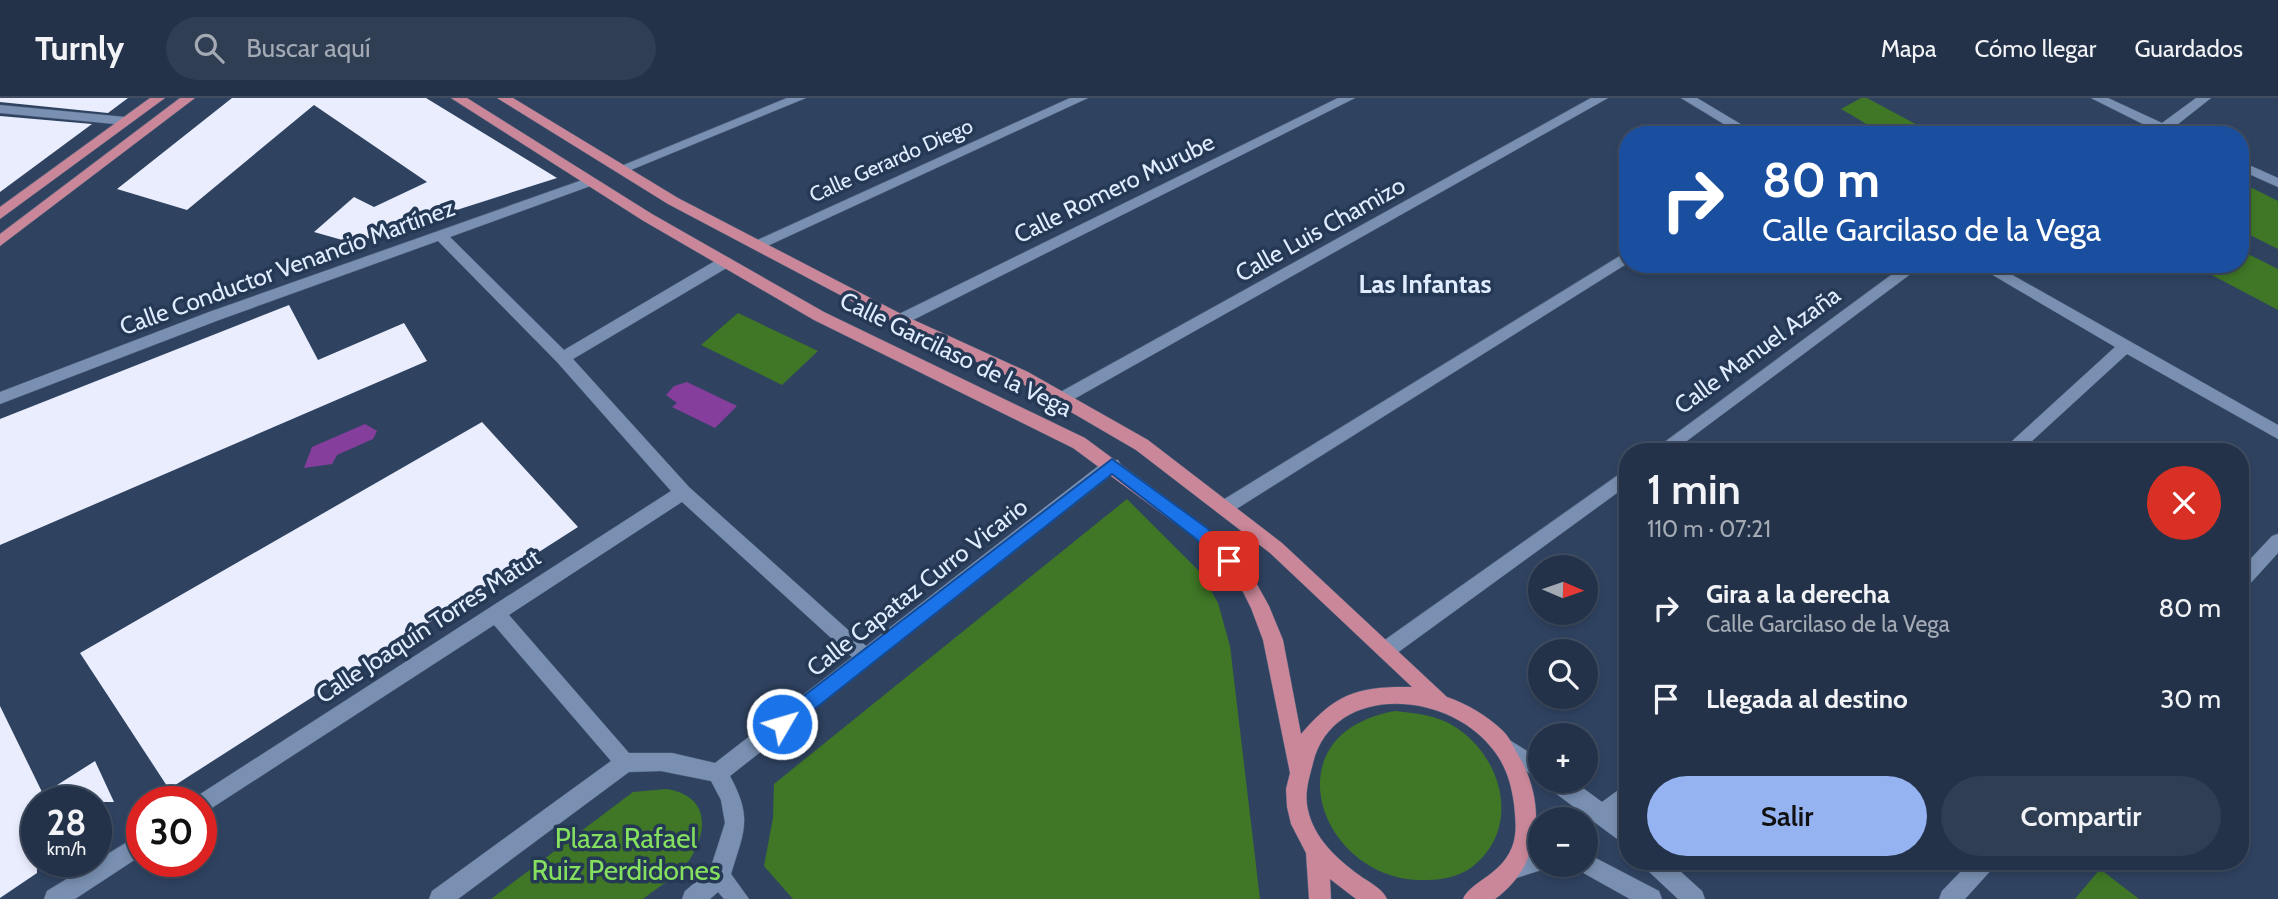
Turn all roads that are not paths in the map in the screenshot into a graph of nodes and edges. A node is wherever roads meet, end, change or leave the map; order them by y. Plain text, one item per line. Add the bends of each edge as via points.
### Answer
1 (158, 98) edge
2 (188, 98) edge
3 (458, 98) edge
4 (503, 98) edge
5 (799, 98) edge
6 (1081, 98) edge
7 (1348, 98) edge
8 (1601, 98) edge
9 (1688, 98) edge
10 (1716, 98) edge
11 (2098, 98) edge
12 (2204, 98) edge
13 (1702, 106) junction
14 (0, 109) edge
15 (125, 121) junction
16 (1736, 126) edge
17 (2156, 126) edge
18 (2175, 126) edge
19 (621, 169) junction
20 (2249, 169) edge
21 (591, 181) junction
22 (2278, 183) edge
23 (0, 214) edge
24 (440, 235) junction
25 (0, 241) edge
26 (758, 245) junction
27 (725, 262) junction
28 (1619, 262) edge
29 (1905, 273) edge
30 (1997, 273) edge
31 (900, 320) junction
32 (2125, 346) junction
33 (563, 358) junction
34 (0, 398) edge
35 (1061, 399) junction
36 (2278, 433) edge
37 (1672, 443) edge
38 (2018, 443) edge
39 (1112, 465) junction
40 (1619, 482) edge
41 (683, 492) junction
42 (1224, 508) junction
43 (2278, 541) edge
44 (2249, 572) edge
45 (496, 613) junction
46 (1386, 650) junction
47 (866, 658) junction
48 (1438, 699) junction
49 (1503, 745) junction
50 (625, 763) junction
51 (1528, 763) edge
52 (1297, 766) junction
53 (718, 773) junction
54 (1572, 793) edge
55 (217, 794) edge
56 (1619, 801) edge
57 (1603, 815) junction
58 (1619, 829) edge
59 (1317, 852) junction
60 (126, 853) edge
61 (1528, 864) edge
62 (1513, 868) junction
63 (1598, 870) edge
64 (1662, 870) edge
65 (1977, 870) edge
66 (719, 877) junction
67 (1483, 897) edge
68 (55, 899) edge
69 (440, 899) edge
70 (693, 899) edge
71 (738, 899) edge
72 (1320, 899) edge
73 (1376, 899) edge
74 (1651, 899) edge
75 (1693, 899) edge
76 (1950, 899) edge

1 - 15 main road
2 - 25 main road
3 - 21 main road, Calle Garcilaso de la Vega
4 - 19 main road, Calle Garcilaso de la Vega
5 - 19 street
6 - 26 street, Calle Gerardo Diego
7 - 31 street, Calle Romero Murube
8 - 35 street, Calle Luis Chamizo
9 - 13 street
10 - 13 street
11 - 17 street
12 - 18 street
13 - 16 street
14 - 15 street
15 - 23 main road
19 - 26 main road, Calle Garcilaso de la Vega
20 - 22 street
21 - 24 street, Calle Conductor Venancio Martínez
21 - 27 main road, Calle Garcilaso de la Vega
24 - 33 street
24 - 34 street, Calle Conductor Venancio Martínez
26 - 31 main road, Calle Garcilaso de la Vega
27 - 33 street
27 - 39 main road, Calle Garcilaso de la Vega via 819,316 1079,443
28 - 42 street
29 - 37 street, Calle Manuel Azaña
30 - 32 street
31 - 35 main road, Calle Garcilaso de la Vega
32 - 36 street
32 - 38 street
33 - 41 street
35 - 42 main road, Calle Garcilaso de la Vega via 1142,445
39 - 47 street, Calle Capataz Curro Vicario
39 - 52 main road, Calle Garcilaso de la Vega via 1201,533 1243,575 1273,640
40 - 46 street
41 - 45 street, Calle Joaquín Torres Matut
41 - 47 street
42 - 46 main road, Calle Garcilaso de la Vega via 1276,548
43 - 44 street
45 - 50 street
45 - 55 street, Calle Joaquín Torres Matut
46 - 48 main road, Calle Garcilaso de la Vega
47 - 53 street, Calle Capataz Curro Vicario
48 - 49 main road via 1485,726
48 - 52 main road via 1401,692 1365,696 1334,710 1310,735
49 - 51 street
49 - 62 main road via 1521,775 1529,806 1526,839
50 - 53 street via 671,760
50 - 69 street
52 - 59 main road via 1302,824
53 - 66 street via 731,798 736,823
54 - 57 street
56 - 57 street
57 - 58 street
59 - 72 main road
59 - 73 main road via 1344,880
60 - 68 street
61 - 62 street
62 - 67 main road
63 - 74 street
64 - 75 street
65 - 76 street
66 - 70 street
66 - 71 street

